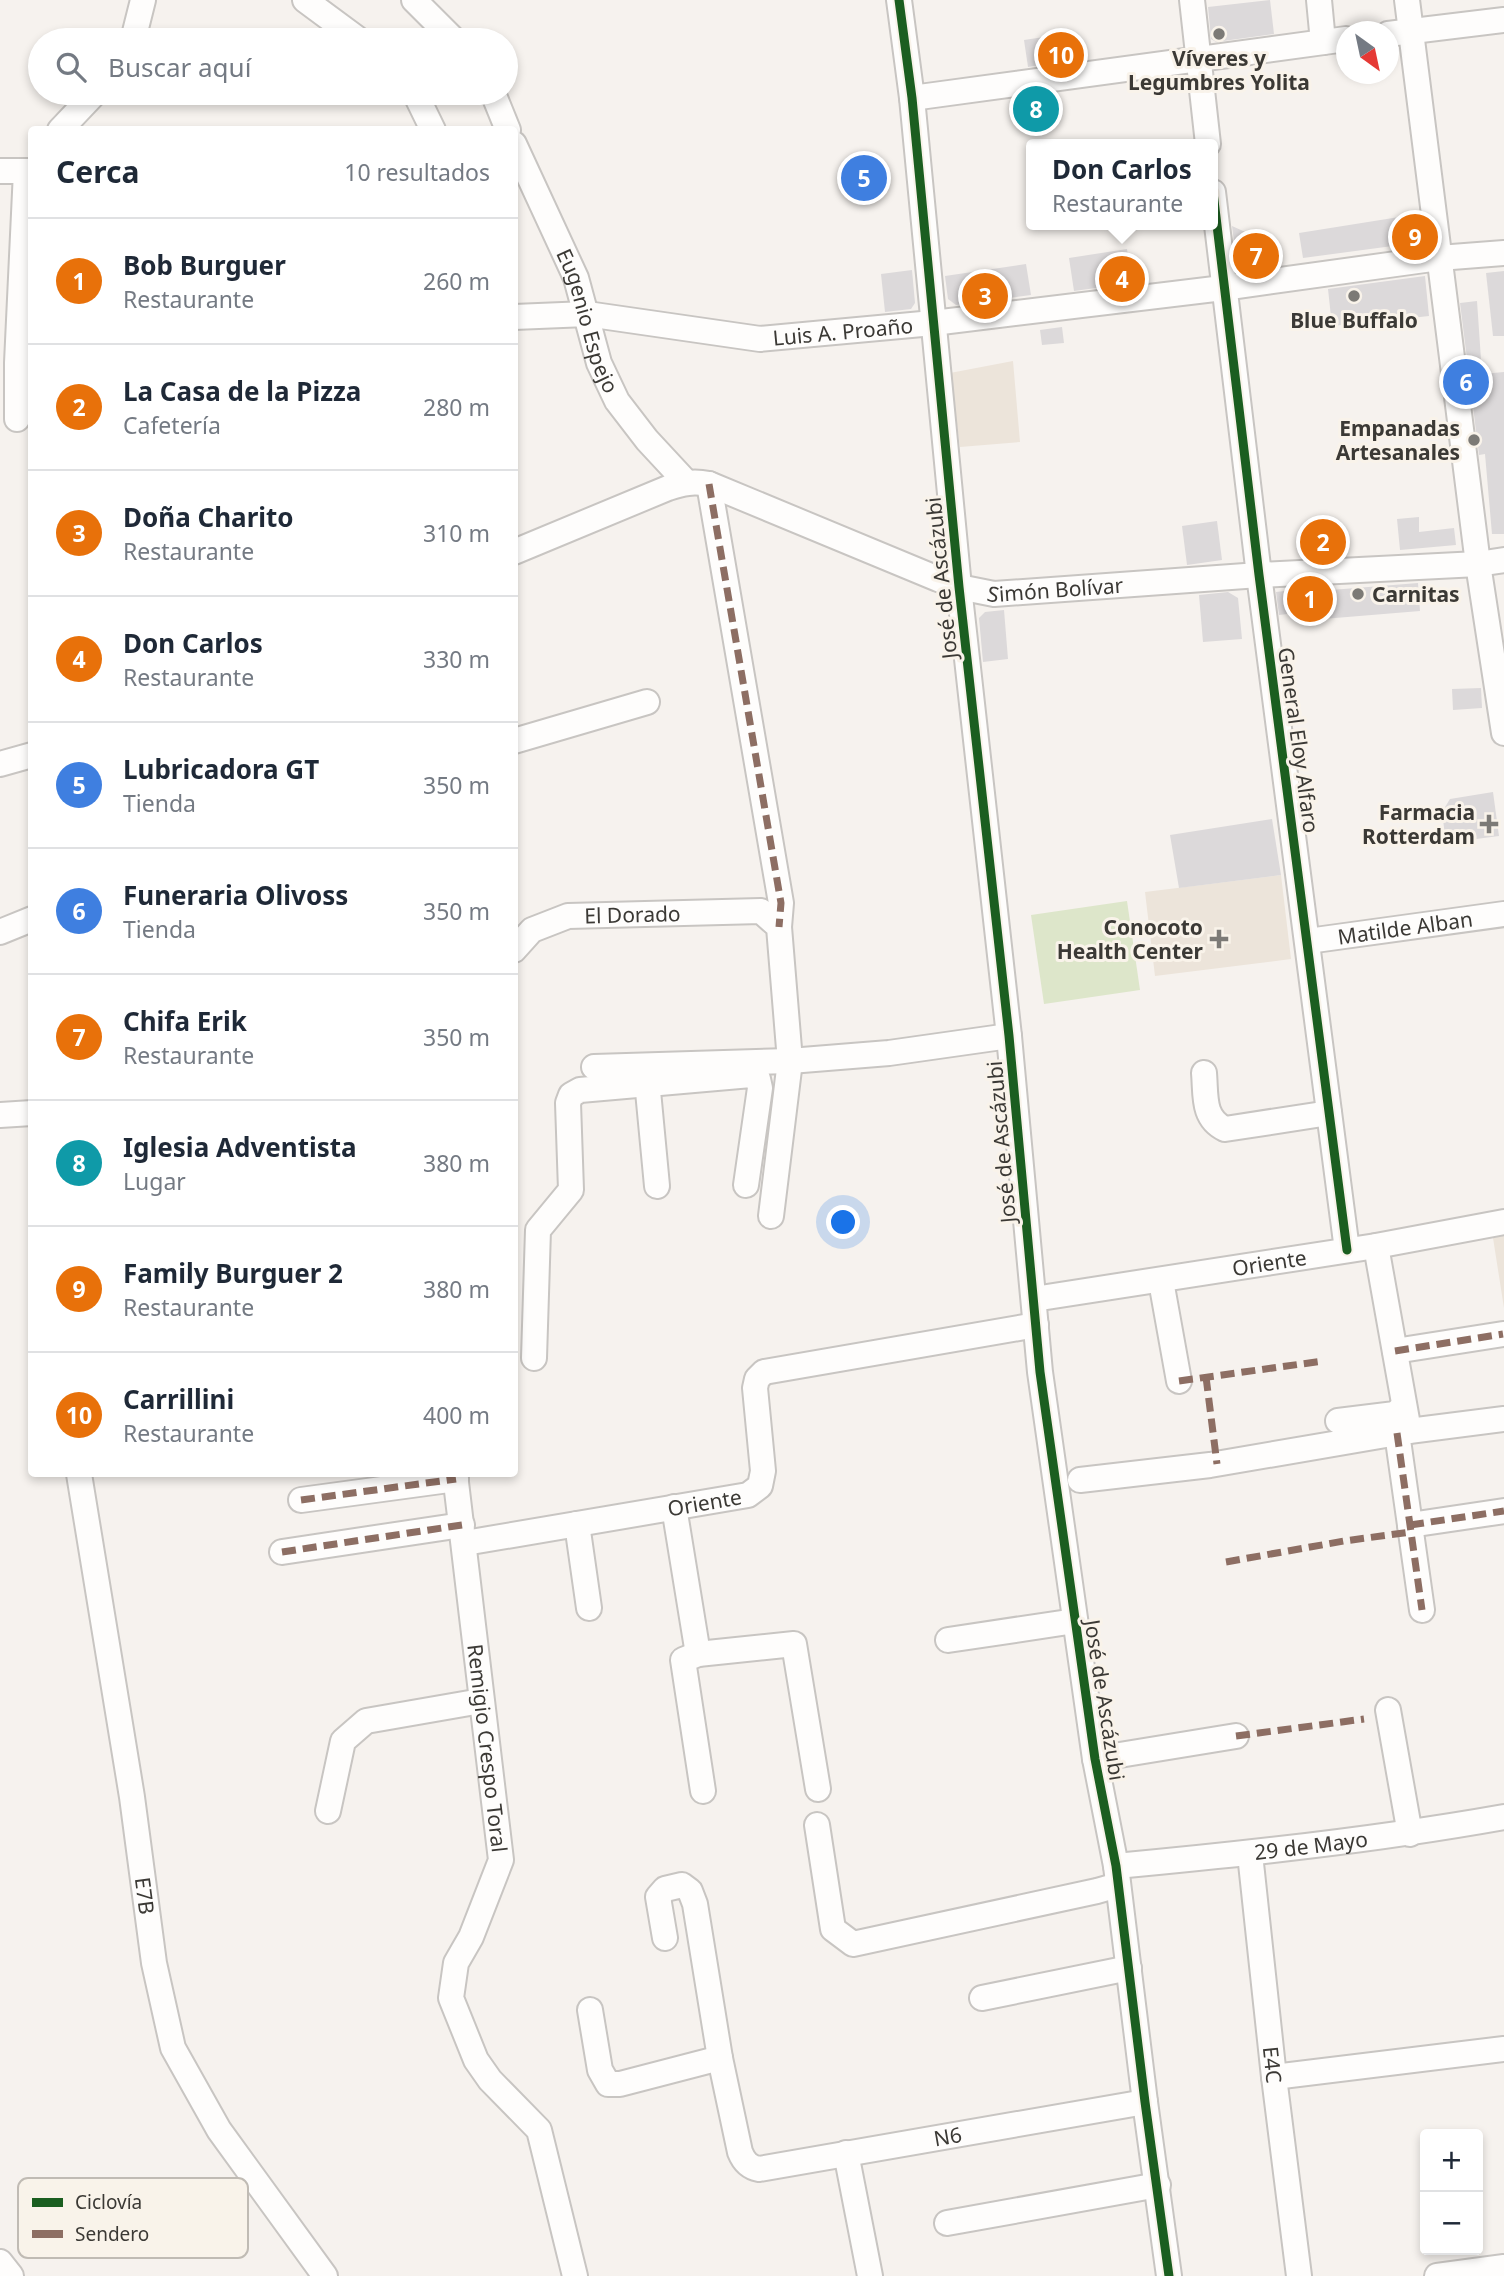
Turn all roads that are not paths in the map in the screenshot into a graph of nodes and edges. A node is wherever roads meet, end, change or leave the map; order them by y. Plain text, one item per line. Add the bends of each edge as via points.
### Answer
1 (143, 0) edge
2 (305, 0) edge
3 (414, 0) edge
4 (899, 0) edge
5 (1192, 0) edge
6 (1319, 0) edge
7 (1407, 0) edge
8 (1504, 20) edge
9 (136, 28) edge
10 (343, 28) edge
11 (442, 28) edge
12 (1400, 32) edge
13 (1335, 41) edge
14 (1199, 58) junction
15 (912, 98) junction
16 (84, 105) edge
17 (421, 105) edge
18 (498, 105) edge
19 (64, 126) edge
20 (431, 126) edge
21 (506, 126) edge
22 (1207, 139) edge
23 (518, 153) edge
24 (28, 169) edge
25 (0, 171) edge
26 (28, 197) edge
27 (1217, 230) edge
28 (1504, 253) edge
29 (1439, 258) junction
30 (1223, 288) junction
31 (587, 314) junction
32 (518, 317) edge
33 (933, 323) junction
34 (17, 419) dead end
35 (698, 483) junction
36 (518, 550) edge
37 (1504, 560) edge
38 (1478, 564) junction
39 (1259, 575) junction
40 (959, 587) junction
41 (647, 702) dead end
42 (1504, 733) edge
43 (518, 740) edge
44 (28, 756) edge
45 (0, 764) edge
46 (1504, 914) edge
47 (770, 919) junction
48 (28, 921) edge
49 (0, 932) edge
50 (1308, 941) junction
51 (518, 946) edge
52 (1009, 1036) junction
53 (790, 1061) junction
54 (594, 1067) dead end
55 (1204, 1073) dead end
56 (647, 1074) junction
57 (28, 1113) edge
58 (1329, 1113) junction
59 (0, 1115) edge
60 (746, 1185) dead end
61 (657, 1186) dead end
62 (771, 1216) dead end
63 (1504, 1222) edge
64 (1376, 1246) junction
65 (1347, 1250) junction
66 (1161, 1280) junction
67 (1034, 1299) junction
68 (1036, 1325) junction
69 (1503, 1334) edge
70 (1395, 1351) junction
71 (534, 1358) dead end
72 (1179, 1381) dead end
73 (1405, 1406) junction
74 (1504, 1419) edge
75 (1338, 1422) dead end
76 (1403, 1432) junction
77 (79, 1477) edge
78 (450, 1477) edge
79 (456, 1477) edge
80 (1080, 1480) dead end
81 (300, 1500) dead end
82 (674, 1507) junction
83 (1504, 1511) edge
84 (577, 1524) junction
85 (1410, 1525) junction
86 (463, 1534) junction
87 (282, 1552) dead end
88 (589, 1608) dead end
89 (1422, 1610) dead end
90 (1075, 1621) junction
91 (948, 1640) dead end
92 (698, 1654) junction
93 (481, 1701) junction
94 (1388, 1710) dead end
95 (1236, 1736) dead end
96 (1095, 1759) junction
97 (818, 1789) dead end
98 (703, 1791) dead end
99 (328, 1811) dead end
100 (1504, 1817) edge
101 (817, 1825) dead end
102 (1410, 1834) junction
103 (1250, 1854) junction
104 (1117, 1875) junction
105 (665, 1938) dead end
106 (1129, 1968) junction
107 (982, 1997) dead end
108 (590, 2010) dead end
109 (1504, 2049) edge
110 (720, 2058) junction
111 (1274, 2077) junction
112 (1145, 2102) junction
113 (846, 2153) junction
114 (1158, 2185) junction
115 (947, 2223) dead end
116 (0, 2262) edge
117 (1504, 2267) edge
118 (11, 2276) edge
119 (325, 2276) edge
120 (575, 2276) edge
121 (870, 2276) edge
122 (1170, 2276) edge
123 (1299, 2276) edge
124 (1437, 2276) edge

1 - 9 street
2 - 10 street
3 - 11 street
4 - 15 street, José de Ascázubi
5 - 14 street
6 - 13 street
7 - 12 street
8 - 12 street
12 - 29 street
13 - 14 street
14 - 15 street
14 - 22 street
15 - 33 street, José de Ascázubi
16 - 19 street
17 - 20 street
18 - 21 street
23 - 31 street, Eugenio Espejo via 576,278
24 - 25 street
26 - 34 street via 16,363
27 - 30 street, General Eloy Alfaro
28 - 29 street, Luis A. Proaño
29 - 30 street, Luis A. Proaño
29 - 38 street
30 - 33 street, Luis A. Proaño
30 - 39 street, General Eloy Alfaro
31 - 32 street, Luis A. Proaño
31 - 33 street, Luis A. Proaño via 760,339
31 - 35 street, Eugenio Espejo via 599,363 617,401 647,440
33 - 40 street, José de Ascázubi
35 - 36 street
35 - 40 street, Simón Bolívar
35 - 47 street via 781,903
37 - 38 street, Simón Bolívar
38 - 39 street, Simón Bolívar
38 - 42 street
39 - 40 street, Simón Bolívar via 993,594
39 - 50 street, General Eloy Alfaro
40 - 52 street, José de Ascázubi
41 - 43 street
44 - 45 street
46 - 50 street, Matilde Alban
47 - 51 street, El Dorado via 568,916 532,930
47 - 53 street
48 - 49 street
50 - 58 street, General Eloy Alfaro
52 - 53 street
52 - 67 street, José de Ascázubi
53 - 56 street
53 - 62 street
54 - 56 street
55 - 58 street via 1208,1113 1224,1129
56 - 60 street via 751,1075 758,1079
56 - 61 street
56 - 71 street via 571,1095 571,1190 538,1230
57 - 59 street
58 - 65 street, General Eloy Alfaro
63 - 64 street, Oriente
64 - 65 street, Oriente
64 - 70 street
65 - 66 street, Oriente
66 - 67 street, Oriente
66 - 72 street
67 - 68 street, José de Ascázubi
68 - 82 street, Oriente via 764,1372 755,1383 763,1471 760,1486 740,1497
68 - 90 street, José de Ascázubi
69 - 70 street
70 - 73 street
73 - 75 street via 1395,1414
73 - 76 street
74 - 76 street
76 - 80 street via 1210,1465
76 - 85 street
77 - 119 street, E7B via 155,1963 173,2048 219,2130
78 - 81 street
79 - 86 street, Remigio Crespo Toral
82 - 84 street, Oriente
82 - 92 street
83 - 85 street
84 - 86 street, Oriente
84 - 88 street
85 - 89 street
86 - 87 street, Oriente
86 - 93 street, Remigio Crespo Toral
90 - 91 street
90 - 96 street, José de Ascázubi
92 - 97 street via 794,1644
92 - 98 street via 683,1660
93 - 99 street via 366,1721 343,1741
93 - 120 street, Remigio Crespo Toral via 501,1860 456,1963 451,1998 476,2060 539,2130
94 - 102 street
95 - 96 street
96 - 104 street, José de Ascázubi
100 - 102 street, 29 de Mayo
101 - 104 street, 29 de Mayo via 833,1929 853,1944 1097,1891
102 - 103 street, 29 de Mayo
103 - 104 street, 29 de Mayo
103 - 111 street, E4C
104 - 106 street, José de Ascázubi
105 - 110 street via 658,1897 665,1889 682,1885 695,1904
106 - 107 street
106 - 112 street, José de Ascázubi
108 - 110 street via 600,2070 608,2084
109 - 111 street
110 - 113 street, N6 via 740,2152 749,2166 759,2169
111 - 123 street, E4C
112 - 113 street, N6
112 - 114 street, José de Ascázubi
113 - 121 street
114 - 115 street
114 - 122 street, José de Ascázubi
116 - 118 street
117 - 124 street

